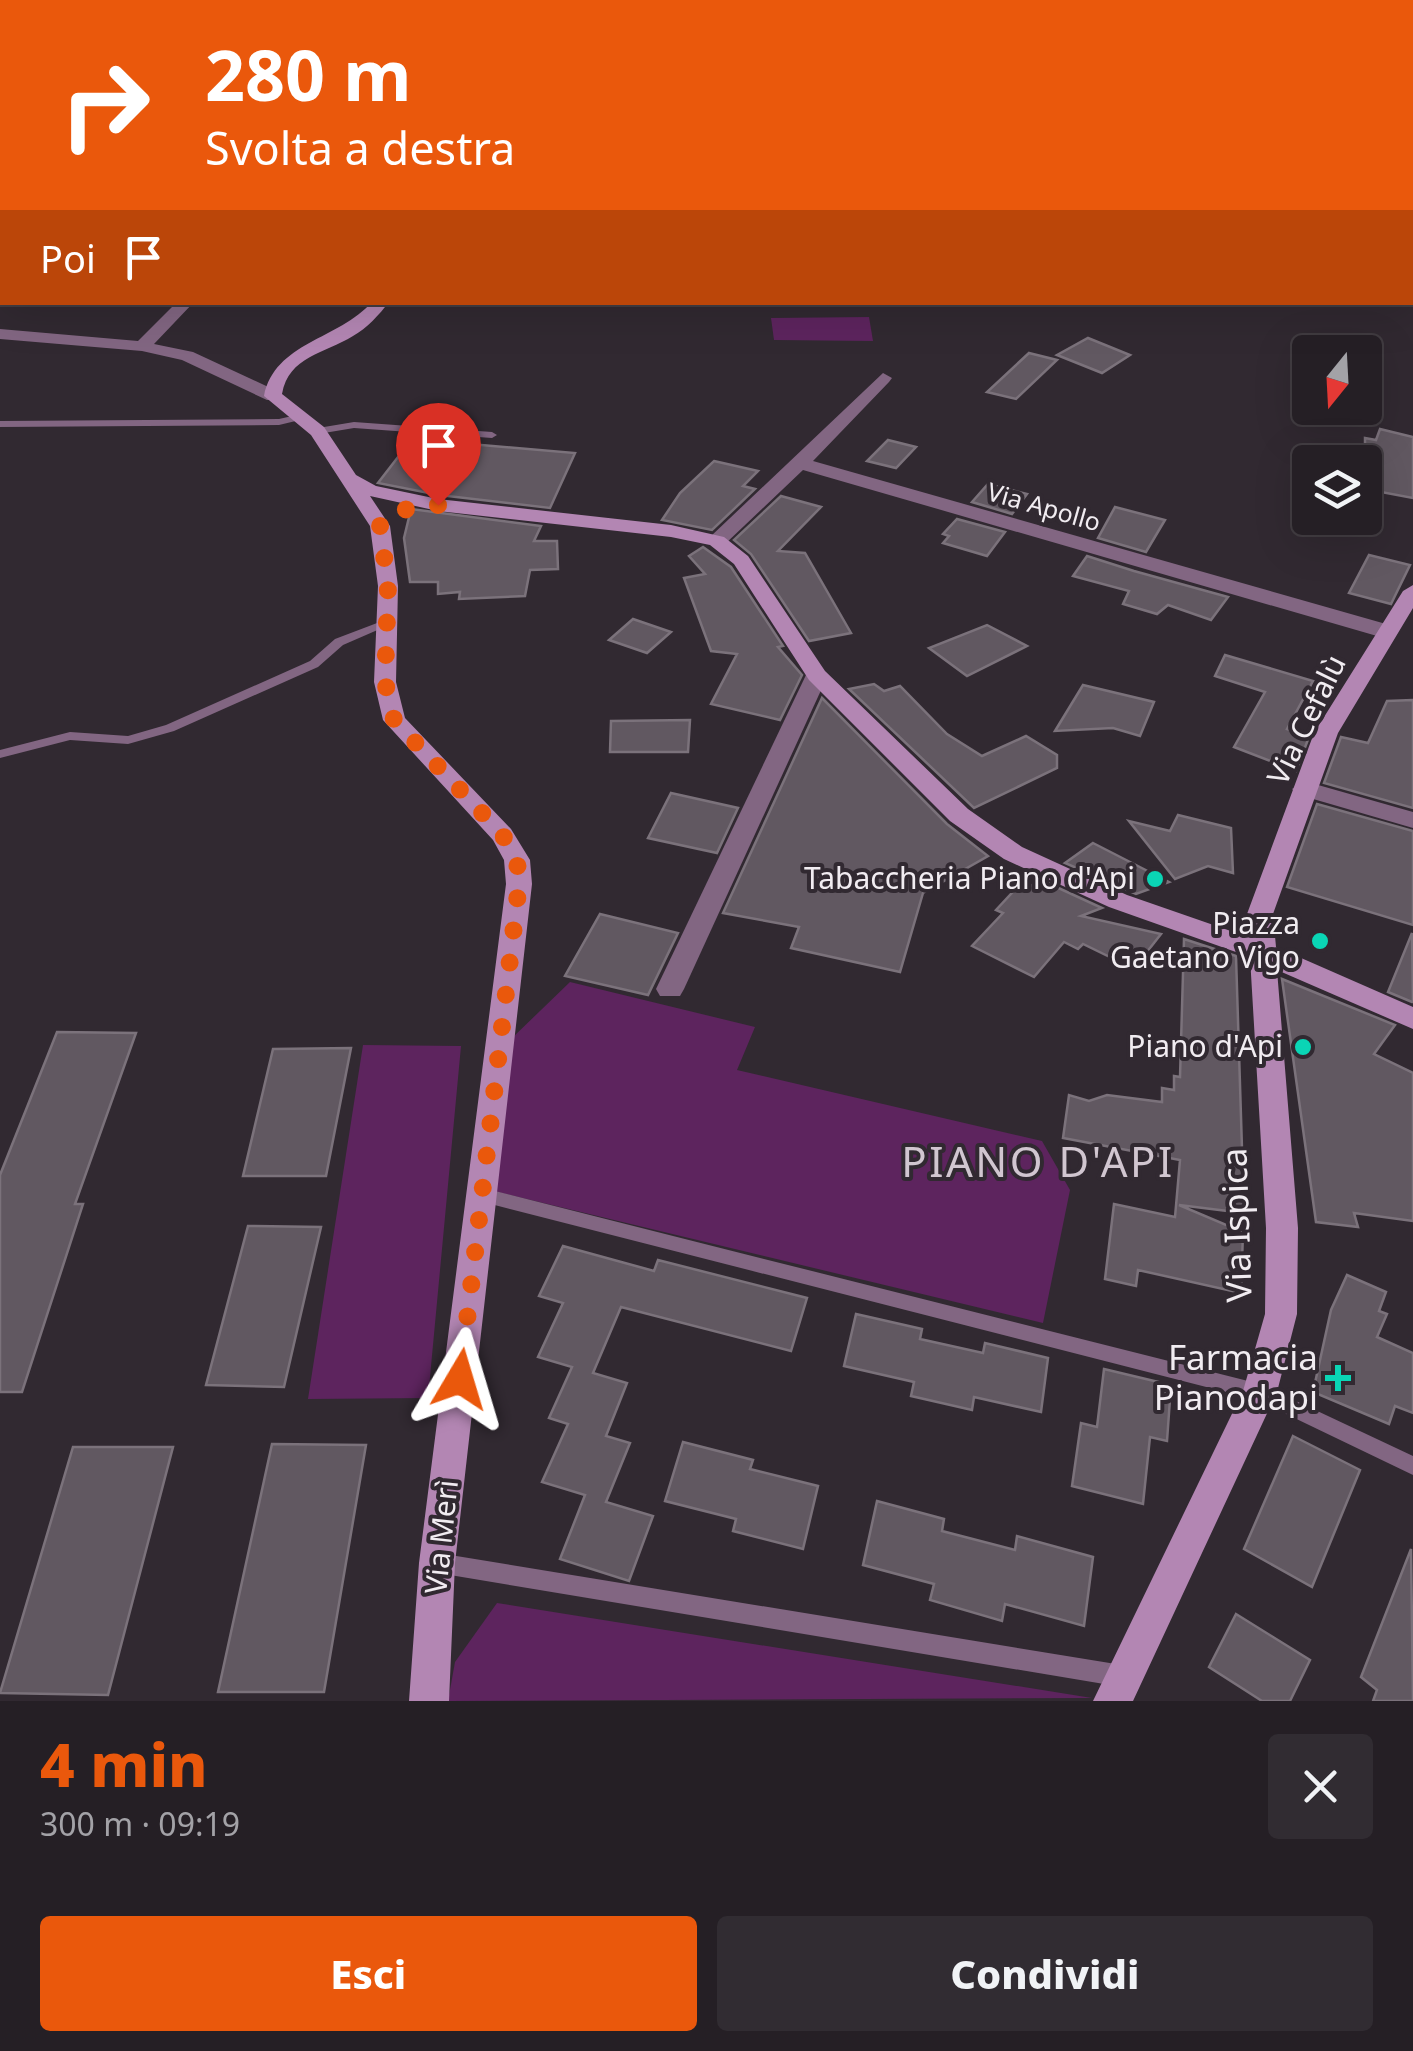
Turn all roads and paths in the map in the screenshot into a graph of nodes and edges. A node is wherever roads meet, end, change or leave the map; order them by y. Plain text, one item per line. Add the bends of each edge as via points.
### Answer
1 (183, 305) edge
2 (378, 305) edge
3 (0, 334) edge
4 (142, 346) junction
5 (883, 378) dead end
6 (273, 396) junction
7 (301, 417) junction
8 (0, 424) edge
9 (318, 431) junction
10 (492, 434) dead end
11 (800, 462) junction
12 (347, 478) junction
13 (438, 505) junction
14 (380, 526) junction
15 (717, 541) junction
16 (1413, 591) edge
17 (385, 623) junction
18 (1385, 631) junction
19 (817, 675) junction
20 (0, 754) edge
21 (1304, 789) junction
22 (1413, 820) edge
23 (1260, 951) junction
24 (670, 989) dead end
25 (1413, 1019) edge
26 (483, 1195) junction
27 (1260, 1392) junction
28 (1413, 1466) edge
29 (437, 1563) junction
30 (1119, 1689) edge
31 (429, 1701) edge

1 - 4 street
2 - 6 street via 349,332 297,354 274,380
3 - 4 street
4 - 6 street via 187,356
5 - 11 street
6 - 7 street
7 - 8 lane
7 - 9 street
9 - 10 lane via 354,425
9 - 12 street
11 - 15 street
11 - 18 street, Via Apollo
12 - 13 street
12 - 14 street
13 - 14 street via 394,511
13 - 15 street
14 - 17 street, Via Merì
15 - 19 street via 741,560
16 - 18 street, Via Cefalù
17 - 20 lane via 339,642 284,679 147,736 70,736
17 - 26 street, Via Merì via 385,682 394,720 502,834 517,860
18 - 21 street, Via Cefalù via 1326,733
19 - 23 street via 959,814 1013,853 1118,901
19 - 24 street
21 - 22 street
21 - 23 street, Via Cefalù via 1260,914
23 - 25 street
23 - 27 street, Via Ispica via 1282,1228 1281,1314
26 - 27 lane
26 - 29 street, Via Merì
27 - 28 lane
27 - 30 street, Via Ispica
29 - 30 lane
29 - 31 street, Via Merì

